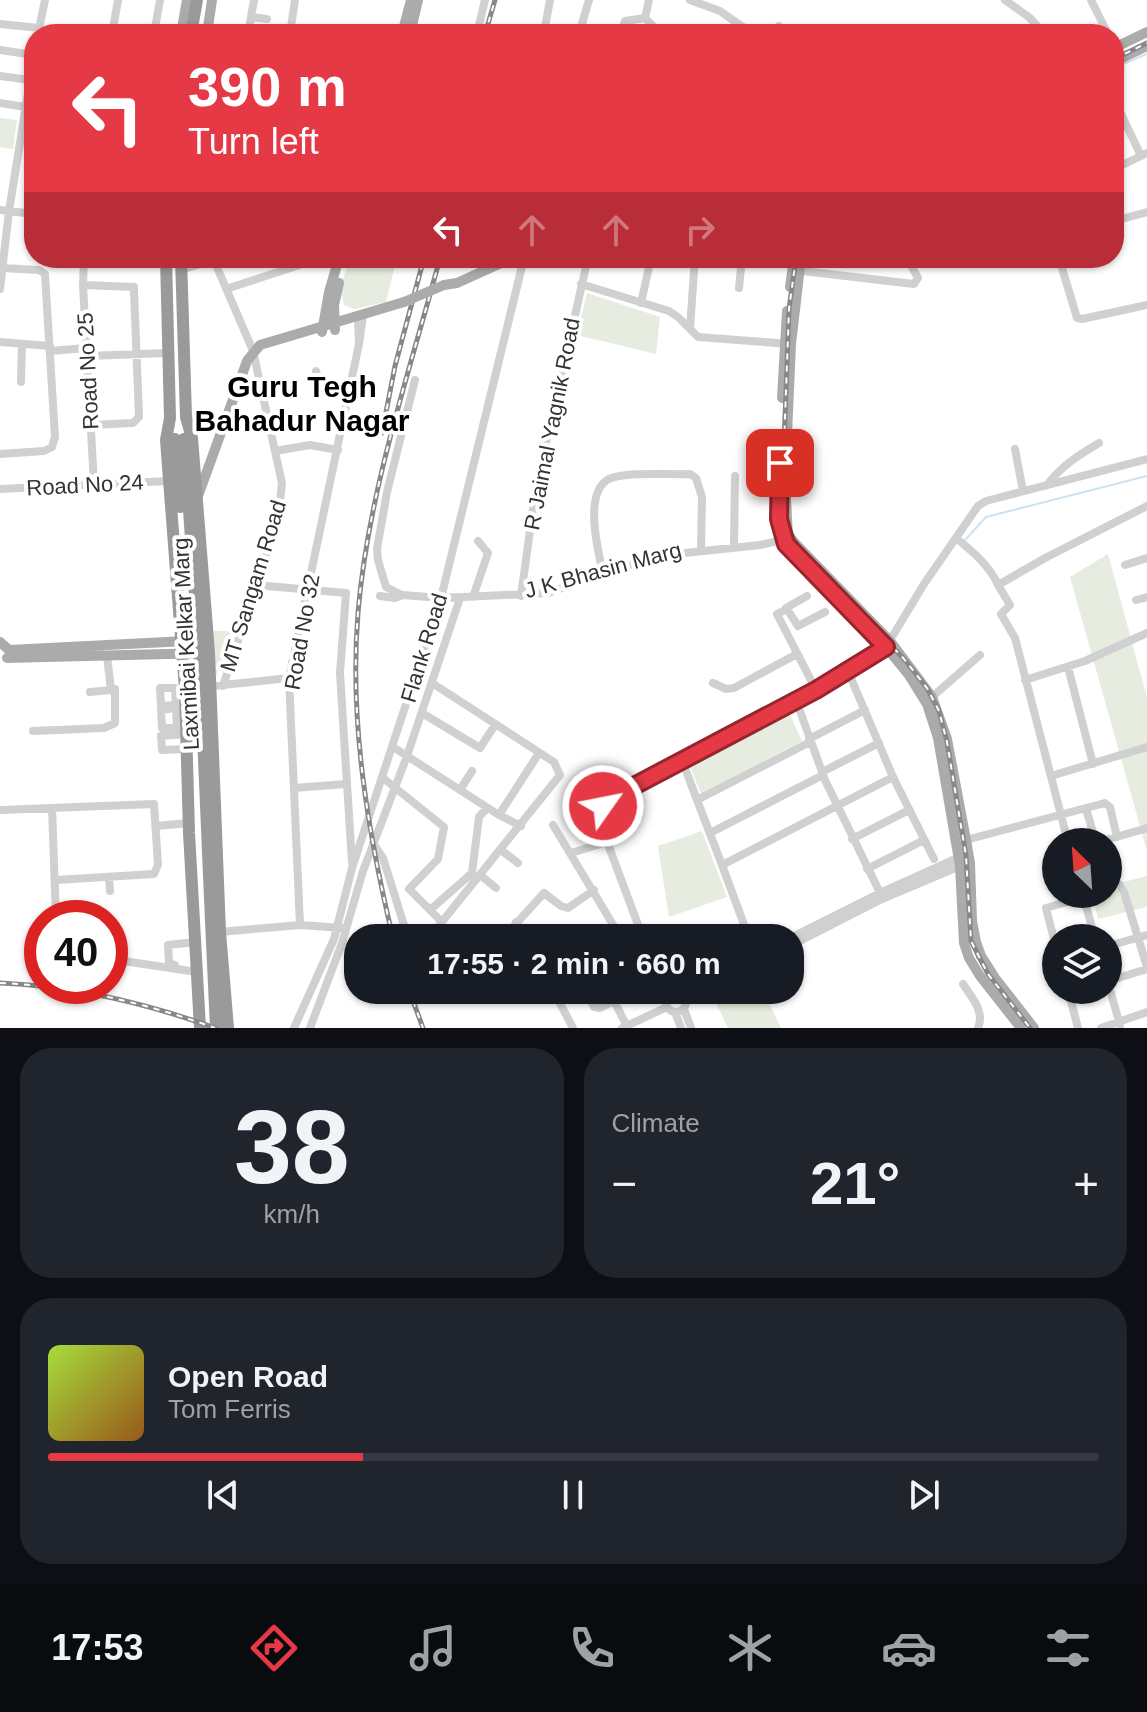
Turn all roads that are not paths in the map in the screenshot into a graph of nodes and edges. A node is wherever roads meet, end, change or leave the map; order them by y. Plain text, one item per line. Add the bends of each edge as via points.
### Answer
1 (45, 0) edge
2 (118, 0) edge
3 (160, 0) edge
4 (187, 0) edge
5 (199, 0) edge
6 (212, 0) edge
7 (256, 0) edge
8 (295, 0) edge
9 (411, 0) edge
10 (418, 0) edge
11 (485, 0) edge
12 (550, 0) edge
13 (589, 0) edge
14 (649, 0) edge
15 (690, 0) edge
16 (1005, 0) edge
17 (1091, 0) edge
18 (714, 4) edge
19 (253, 17) junction
20 (645, 18) junction
21 (267, 19) dead end
22 (0, 24) edge
23 (40, 24) edge
24 (114, 24) edge
25 (156, 24) edge
26 (183, 24) edge
27 (195, 24) edge
28 (208, 24) edge
29 (251, 24) edge
30 (291, 24) edge
31 (405, 24) edge
32 (412, 24) edge
33 (479, 24) edge
34 (546, 24) edge
35 (582, 24) edge
36 (624, 24) edge
37 (651, 24) edge
38 (740, 24) edge
39 (1035, 24) edge
40 (1104, 24) edge
41 (24, 28) edge
42 (1147, 32) edge
43 (1124, 42) edge
44 (1147, 46) edge
45 (0, 50) edge
46 (24, 54) edge
47 (1124, 57) edge
48 (0, 76) edge
49 (24, 79) edge
50 (0, 103) edge
51 (24, 103) edge
52 (24, 117) edge
53 (1124, 117) edge
54 (23, 120) joint
55 (1144, 154) edge
56 (1124, 164) edge
57 (4, 211) edge
58 (1147, 212) edge
59 (24, 213) edge
60 (1124, 218) edge
61 (2, 268) junction
62 (84, 268) edge
63 (166, 268) edge
64 (181, 268) edge
65 (217, 268) edge
66 (282, 268) edge
67 (337, 268) edge
68 (343, 268) edge
69 (490, 268) edge
70 (522, 268) edge
71 (585, 268) edge
72 (649, 268) edge
73 (694, 268) edge
74 (741, 268) edge
75 (912, 268) edge
76 (1062, 268) edge
77 (796, 270) joint
78 (581, 284) junction
79 (83, 285) junction
80 (739, 288) dead end
81 (0, 289) edge
82 (226, 289) junction
83 (641, 303) junction
84 (334, 305) junction
85 (1147, 305) edge
86 (360, 320) junction
87 (335, 327) junction
88 (690, 328) junction
89 (322, 331) junction
90 (0, 342) edge
91 (22, 344) junction
92 (787, 344) junction
93 (50, 348) junction
94 (255, 350) junction
95 (87, 352) junction
96 (168, 353) junction
97 (136, 354) junction
98 (316, 371) dead end
99 (415, 380) dead end
100 (21, 382) dead end
101 (330, 387) dead end
102 (350, 391) junction
103 (261, 392) junction
104 (235, 394) junction
105 (186, 417) junction
106 (170, 418) junction
107 (91, 425) junction
108 (179, 439) junction
109 (1099, 443) dead end
110 (1015, 449) dead end
111 (338, 450) junction
112 (275, 451) junction
113 (0, 454) edge
114 (1147, 459) edge
115 (735, 476) dead end
116 (169, 481) junction
117 (94, 485) junction
118 (1047, 485) junction
119 (0, 489) edge
120 (1023, 491) junction
121 (198, 498) junction
122 (1147, 506) edge
123 (786, 538) junction
124 (956, 538) junction
125 (478, 541) dead end
126 (734, 544) junction
127 (700, 548) junction
128 (1147, 558) edge
129 (1125, 565) dead end
130 (602, 571) junction
131 (256, 585) junction
132 (998, 585) junction
133 (308, 590) junction
134 (519, 594) junction
135 (403, 595) junction
136 (380, 596) dead end
137 (807, 596) dead end
138 (473, 597) junction
139 (1147, 597) edge
140 (441, 598) junction
141 (460, 598) junction
142 (1136, 600) dead end
143 (786, 608) junction
144 (825, 612) dead end
145 (1147, 634) edge
146 (888, 644) junction
147 (208, 647) junction
148 (182, 648) junction
149 (4, 653) edge
150 (797, 654) junction
151 (980, 655) dead end
152 (107, 656) junction
153 (1068, 667) junction
154 (850, 676) dead end
155 (289, 678) junction
156 (1025, 680) junction
157 (432, 683) junction
158 (713, 683) dead end
159 (217, 686) junction
160 (185, 689) junction
161 (111, 690) junction
162 (816, 690) junction
163 (90, 692) dead end
164 (932, 697) junction
165 (796, 700) junction
166 (181, 707) junction
167 (865, 710) junction
168 (422, 713) junction
169 (495, 725) junction
170 (33, 731) dead end
171 (182, 731) junction
172 (809, 740) junction
173 (879, 743) junction
174 (393, 747) junction
175 (1147, 747) edge
176 (182, 749) junction
177 (539, 753) junction
178 (407, 756) junction
179 (682, 760) junction
180 (1093, 764) junction
181 (948, 766) junction
182 (472, 771) dead end
183 (822, 774) junction
184 (1051, 776) junction
185 (893, 777) junction
186 (383, 778) junction
187 (594, 779) dead end
188 (346, 784) junction
189 (395, 787) junction
190 (294, 788) junction
191 (460, 790) junction
192 (697, 800) junction
193 (603, 806) junction
194 (837, 806) junction
195 (52, 808) junction
196 (487, 808) junction
197 (1086, 809) junction
198 (0, 810) edge
199 (909, 810) junction
200 (499, 815) junction
201 (1061, 817) junction
202 (189, 823) junction
203 (553, 825) dead end
204 (156, 826) junction
205 (521, 826) junction
206 (1064, 828) edge
207 (1092, 828) edge
208 (1114, 828) edge
209 (1147, 828) edge
210 (710, 833) junction
211 (1122, 836) edge
212 (852, 839) junction
213 (924, 840) junction
214 (966, 840) junction
215 (607, 842) junction
216 (373, 843) junction
217 (501, 850) junction
218 (571, 853) junction
219 (934, 859) dead end
220 (964, 860) junction
221 (518, 863) dead end
222 (722, 865) junction
223 (352, 868) junction
224 (867, 869) junction
225 (476, 876) junction
226 (109, 877) junction
227 (56, 880) junction
228 (496, 888) dead end
229 (1122, 888) edge
230 (594, 890) junction
231 (110, 891) dead end
232 (881, 896) junction
233 (56, 900) edge
234 (430, 910) junction
235 (838, 918) junction
236 (207, 922) junction
237 (442, 922) joint
238 (516, 922) edge
239 (404, 924) edge
240 (613, 924) edge
241 (638, 924) edge
242 (744, 924) edge
243 (300, 925) junction
244 (319, 928) junction
245 (341, 928) junction
246 (804, 932) edge
247 (220, 934) junction
248 (1142, 936) edge
249 (804, 938) edge
250 (195, 940) junction
251 (338, 941) junction
252 (1122, 942) edge
253 (128, 961) edge
254 (1147, 968) edge
255 (197, 970) junction
256 (1122, 977) edge
257 (963, 984) dead end
258 (560, 1004) edge
259 (594, 1004) edge
260 (611, 1004) edge
261 (615, 1004) edge
262 (676, 1004) edge
263 (680, 1004) edge
264 (681, 1004) edge
265 (1073, 1004) edge
266 (1114, 1004) edge
267 (1147, 1012) edge
268 (1120, 1026) edge
269 (624, 1027) edge
270 (200, 1028) edge
271 (208, 1028) edge
272 (216, 1028) edge
273 (228, 1028) edge
274 (294, 1028) edge
275 (310, 1028) edge
276 (573, 1028) edge
277 (681, 1028) edge
278 (691, 1028) edge
279 (978, 1028) edge
280 (1021, 1028) edge
281 (1034, 1028) edge
282 (1078, 1028) edge
283 (1101, 1028) edge

1 - 23 street
2 - 24 street
3 - 25 street
4 - 26 main road
5 - 27 highway
6 - 28 main road
7 - 19 street
8 - 30 street
9 - 31 main road
10 - 32 main road
11 - 33 street
12 - 34 street
13 - 35 street
14 - 20 street
15 - 18 street
16 - 39 street
17 - 40 street
18 - 38 street
19 - 21 street
19 - 29 street
20 - 36 street
20 - 37 street
22 - 41 street
42 - 43 main road
44 - 47 main road
45 - 46 street
48 - 49 street
50 - 51 street
52 - 54 street
53 - 55 street
54 - 57 street
55 - 56 street
57 - 59 street
57 - 61 street
58 - 60 street
61 - 81 street
61 - 93 street via 45,274
62 - 79 street, Road No 25
63 - 96 highway, Laxmibai Kelkar Marg
64 - 105 highway, Laxmibai Kelkar Marg
65 - 82 street, MT Sangam Road
66 - 82 street
67 - 89 main road
68 - 84 main road
69 - 86 main road, bridge
70 - 140 street, Flank Road
71 - 78 street, R Jaimal Yagnik Road
72 - 83 street
73 - 88 street
74 - 80 street
75 - 77 street via 918,278 914,284
76 - 85 street via 1077,318
77 - 92 main road
78 - 83 street
78 - 134 street, R Jaimal Yagnik Road via 536,487
79 - 95 street, Road No 25
79 - 97 street via 134,287
82 - 94 street, MT Sangam Road
83 - 88 street via 669,311
84 - 86 main road
84 - 87 main road
86 - 87 main road
86 - 102 street, Road No 32
87 - 89 main road
88 - 92 street via 698,337
89 - 94 main road
90 - 91 street
91 - 93 street
91 - 100 street
92 - 123 main road
93 - 95 street
93 - 113 street via 52,447
94 - 103 street, MT Sangam Road
94 - 104 main road
95 - 97 street
95 - 107 street, Road No 25
96 - 97 street
96 - 106 highway, Laxmibai Kelkar Marg
97 - 107 street via 139,417 133,423
98 - 102 street via 320,386
99 - 135 street via 377,549 386,587
101 - 102 street
102 - 111 street, Road No 32
103 - 104 street
103 - 112 street, MT Sangam Road
104 - 121 main road
105 - 108 highway
105 - 121 highway, Laxmibai Kelkar Marg
106 - 108 highway
106 - 116 highway, Laxmibai Kelkar Marg
107 - 117 street, Road No 25
108 - 236 highway, bridge
109 - 118 street
110 - 120 street
111 - 112 street via 310,445
111 - 133 street, Road No 32
112 - 131 street, MT Sangam Road via 282,503
114 - 118 street
115 - 126 street
116 - 117 street, Road No 24
116 - 148 highway, Laxmibai Kelkar Marg
117 - 119 street, Road No 24
118 - 120 street
120 - 124 street via 978,506
121 - 147 highway, Laxmibai Kelkar Marg
122 - 132 street
123 - 126 street, J K Bhasin Marg
123 - 146 main road
124 - 132 street
124 - 146 street
125 - 138 street via 488,553
126 - 127 street, J K Bhasin Marg
127 - 130 street, J K Bhasin Marg
127 - 130 street via 702,497 696,478 619,477 605,482 594,502
128 - 129 street
130 - 134 street, J K Bhasin Marg via 556,588
131 - 133 street
131 - 159 street, MT Sangam Road
132 - 156 street via 1010,605 1001,614 1015,638
133 - 155 street, Road No 32
133 - 188 street via 346,593 340,673
134 - 138 street, J K Bhasin Marg
135 - 136 street, J K Bhasin Marg
135 - 140 street, J K Bhasin Marg
137 - 143 street
138 - 141 street, J K Bhasin Marg
139 - 142 street
140 - 141 street, J K Bhasin Marg
140 - 174 street, Flank Road
141 - 157 street
143 - 144 street via 798,626
143 - 150 street via 777,616
145 - 153 street
146 - 162 street
146 - 164 main road
146 - 181 main road via 927,704
147 - 148 main road
147 - 159 highway, Laxmibai Kelkar Marg
148 - 149 main road
148 - 152 main road
148 - 160 highway, Laxmibai Kelkar Marg
149 - 152 main road
150 - 158 street via 734,688
150 - 162 street
151 - 164 street
152 - 161 street
153 - 156 street
153 - 180 street
154 - 167 street
155 - 159 street
155 - 190 street, Road No 32
156 - 184 street
157 - 168 street
157 - 169 street
159 - 160 street
159 - 247 highway, Laxmibai Kelkar Marg
160 - 166 highway, Laxmibai Kelkar Marg
161 - 163 street
161 - 170 street via 115,689 116,718 110,726
162 - 165 street
164 - 181 main road via 947,739
165 - 172 street
165 - 179 street
166 - 171 highway, Laxmibai Kelkar Marg
166 - 171 street via 161,709 161,719 162,728
167 - 172 street
167 - 173 street
168 - 169 street via 480,748
168 - 178 street
169 - 177 street
171 - 176 highway, Laxmibai Kelkar Marg
171 - 176 street via 161,735 161,749
172 - 183 street
172 - 192 street
173 - 183 street
173 - 185 street
174 - 178 street
174 - 186 street, Flank Road
175 - 180 street
176 - 202 highway, Laxmibai Kelkar Marg
177 - 200 street
177 - 205 street via 554,762 560,775
178 - 189 street
178 - 191 street
179 - 192 street
179 - 193 street
180 - 184 street
181 - 214 main road
181 - 220 main road
182 - 191 street
183 - 194 street
183 - 210 street
184 - 201 street
185 - 194 street
185 - 199 street
186 - 189 street
186 - 223 street, Flank Road
187 - 193 street
188 - 190 street
188 - 223 street
189 - 216 street
189 - 234 street via 444,827 438,859 409,889
190 - 243 street, Road No 32
191 - 196 street
192 - 210 street
193 - 215 street
194 - 212 street
194 - 222 street
195 - 198 street
195 - 204 street via 152,802
195 - 227 street
196 - 200 street
196 - 225 street via 479,817
197 - 201 street
197 - 207 street
197 - 208 street via 1107,804
199 - 212 street
199 - 213 street
200 - 205 street
201 - 206 street
201 - 214 street
202 - 204 street
202 - 250 highway, Laxmibai Kelkar Marg
203 - 218 street
204 - 226 street via 154,874
205 - 217 street
209 - 211 street
210 - 222 street
212 - 224 street
213 - 219 street
213 - 224 street
214 - 220 main road
215 - 218 street
215 - 241 street
216 - 239 street via 383,858
216 - 245 street
217 - 221 street
217 - 225 street
218 - 230 street
220 - 232 street
220 - 280 main road via 962,928 969,958
220 - 281 main road via 981,956
222 - 242 street
223 - 245 street, Flank Road
224 - 232 street
225 - 228 street
225 - 234 street
225 - 237 street
226 - 227 street
226 - 231 street
227 - 233 street
229 - 248 street
230 - 238 street via 568,908 544,893
230 - 240 street
232 - 235 street
234 - 237 street
235 - 246 street
235 - 249 street
236 - 247 highway
236 - 250 highway
236 - 271 highway
236 - 272 highway
243 - 244 street
243 - 247 street
244 - 245 street
244 - 251 street
245 - 251 street
247 - 273 highway, Laxmibai Kelkar Marg
248 - 252 street
248 - 254 street
250 - 255 highway, Laxmibai Kelkar Marg
250 - 255 street via 168,945 170,964
251 - 274 street
251 - 275 street
253 - 255 street
254 - 256 street
255 - 270 highway, Laxmibai Kelkar Marg
257 - 279 street via 978,1005
258 - 276 street
259 - 260 street
261 - 269 street
262 - 269 street
263 - 277 street
264 - 278 street
265 - 282 street
266 - 268 street
267 - 268 street
268 - 283 street

